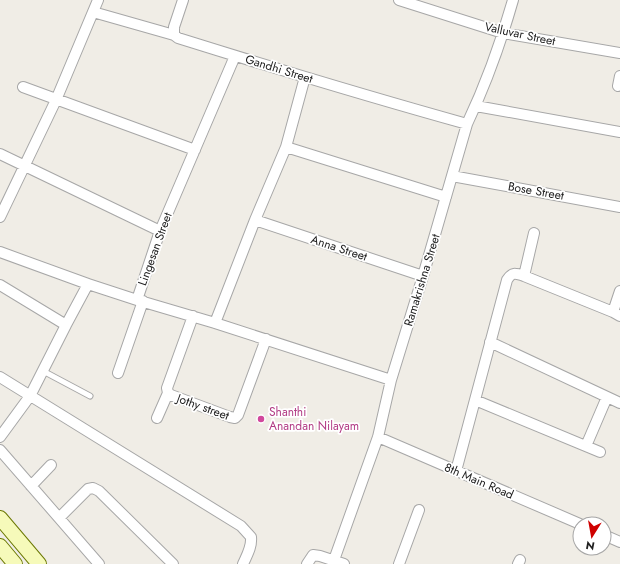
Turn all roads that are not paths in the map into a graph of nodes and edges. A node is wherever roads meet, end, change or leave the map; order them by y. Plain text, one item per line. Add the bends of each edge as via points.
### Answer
1 (98, 0) edge
2 (184, 0) edge
3 (399, 0) edge
4 (513, 0) edge
5 (93, 12) junction
6 (503, 33) junction
7 (174, 35) junction
8 (620, 53) edge
9 (235, 56) junction
10 (305, 77) junction
11 (23, 87) dead end
12 (56, 100) junction
13 (476, 106) junction
14 (467, 124) junction
15 (620, 132) edge
16 (286, 147) junction
17 (195, 150) junction
18 (0, 154) edge
19 (24, 166) junction
20 (452, 176) junction
21 (446, 197) junction
22 (620, 207) edge
23 (0, 217) edge
24 (255, 220) junction
25 (160, 231) junction
26 (534, 234) dead end
27 (0, 252) edge
28 (423, 276) junction
29 (524, 276) junction
30 (88, 284) junction
31 (0, 286) edge
32 (620, 291) edge
33 (140, 300) junction
34 (616, 314) edge
35 (193, 316) junction
36 (215, 323) junction
37 (66, 325) junction
38 (266, 339) junction
39 (490, 342) junction
40 (43, 371) junction
41 (118, 373) dead end
42 (0, 377) edge
43 (391, 380) junction
44 (168, 393) junction
45 (30, 396) junction
46 (90, 396) dead end
47 (607, 397) junction
48 (475, 400) junction
49 (620, 403) edge
50 (157, 418) dead end
51 (0, 437) edge
52 (378, 437) junction
53 (586, 446) junction
54 (0, 450) edge
55 (600, 452) dead end
56 (51, 465) dead end
57 (456, 471) junction
58 (31, 486) junction
59 (419, 510) dead end
60 (0, 518) edge
61 (59, 518) junction
62 (572, 521) edge
63 (0, 546) edge
64 (334, 560) junction
65 (15, 564) edge
66 (39, 564) edge
67 (99, 564) edge
68 (173, 564) edge
69 (243, 564) edge
70 (307, 564) edge
71 (344, 564) edge
72 (399, 564) edge

1 - 5 street
2 - 7 street via 174,27
3 - 6 street, Valluvar Street
4 - 6 street, Ramakrishna Street
5 - 7 street, Gandhi Street
5 - 12 street
6 - 8 street, Valluvar Street
6 - 13 street, Ramakrishna Street
7 - 9 street, Gandhi Street
9 - 10 street, Gandhi Street
9 - 17 street, Lingesan Street
10 - 14 street, Gandhi Street
10 - 16 street
11 - 12 street
12 - 17 street
12 - 19 street
13 - 14 street, Ramakrishna Street
13 - 15 street
14 - 20 street, Ramakrishna Street
16 - 21 street
16 - 24 street
17 - 25 street, Lingesan Street
18 - 19 street
19 - 23 street
19 - 25 street
20 - 21 street, Ramakrishna Street
20 - 22 street, Bose Street
21 - 28 street, Ramakrishna Street
24 - 28 street, Anna Street
24 - 36 street
25 - 33 street, Lingesan Street
26 - 29 street
27 - 30 street, Lingesan Street
28 - 43 street, Ramakrishna Street
29 - 34 street
29 - 39 street via 510,275 507,280
30 - 33 street, Lingesan Street
30 - 37 street
31 - 37 street
32 - 34 street
33 - 35 street
33 - 41 street
35 - 36 street
35 - 44 street, Jothy street via 167,388
36 - 38 street
37 - 40 street
38 - 43 street
38 - 44 street, Jothy street via 235,418
39 - 47 street
39 - 48 street
40 - 45 street
40 - 46 lane
42 - 45 street
43 - 52 street, Ramakrishna Street
44 - 50 street
45 - 51 street
45 - 69 street via 241,526 251,537 250,550
47 - 49 street
47 - 53 street
48 - 53 street
48 - 57 street
52 - 57 street, 8th Main Road
52 - 64 street, Ramakrishna Street
53 - 55 street
54 - 58 street
56 - 58 street
57 - 62 street, 8th Main Road
58 - 61 street
59 - 72 street
60 - 66 main road
61 - 67 street
61 - 68 street via 88,489 93,488
63 - 65 main road
64 - 70 street via 314,556
64 - 71 street

